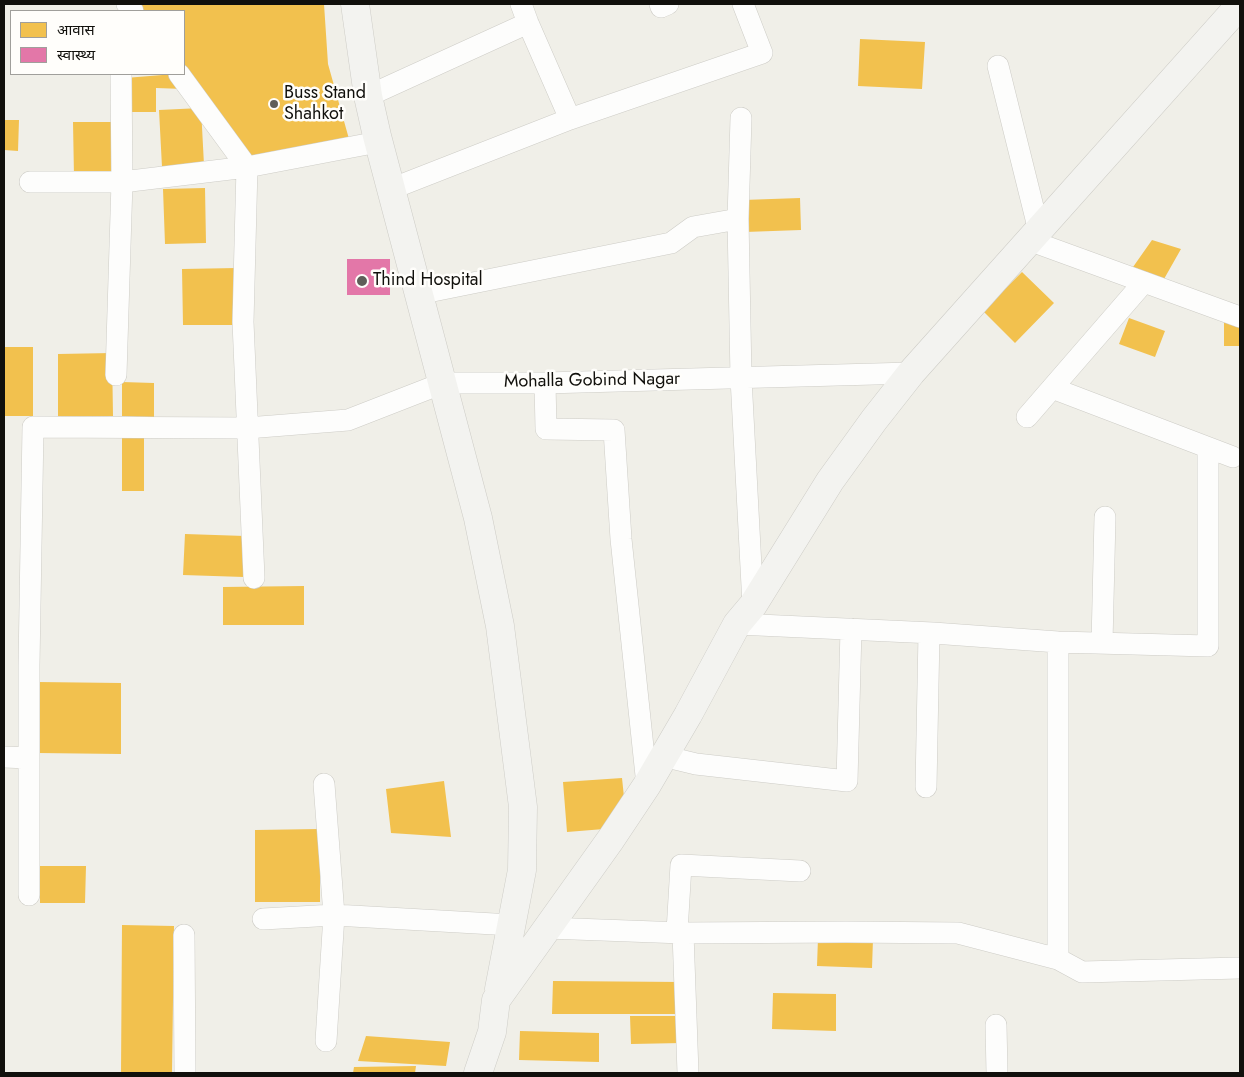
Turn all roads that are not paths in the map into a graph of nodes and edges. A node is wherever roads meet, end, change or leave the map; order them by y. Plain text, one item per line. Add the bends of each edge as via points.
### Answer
1 (355, 4) edge
2 (660, 4) edge
3 (668, 4) edge
4 (743, 4) edge
5 (1240, 5) edge
6 (525, 13) edge
7 (998, 66) dead end
8 (121, 75) edge
9 (180, 75) edge
10 (368, 96) junction
11 (741, 118) dead end
12 (570, 119) junction
13 (378, 142) junction
14 (247, 167) junction
15 (30, 182) dead end
16 (122, 182) junction
17 (391, 189) junction
18 (738, 219) junction
19 (1035, 236) junction
20 (1144, 282) junction
21 (418, 294) junction
22 (1240, 317) edge
23 (912, 373) junction
24 (116, 375) dead end
25 (741, 378) junction
26 (443, 383) junction
27 (545, 383) junction
28 (1052, 388) junction
29 (1026, 417) dead end
30 (247, 428) junction
31 (1208, 448) junction
32 (1234, 457) dead end
33 (1105, 517) dead end
34 (254, 578) dead end
35 (745, 614) junction
36 (851, 629) junction
37 (929, 632) junction
38 (1058, 642) junction
39 (1102, 643) junction
40 (663, 756) junction
41 (4, 758) edge
42 (29, 758) junction
43 (324, 784) dead end
44 (647, 785) junction
45 (926, 787) dead end
46 (800, 871) dead end
47 (29, 895) dead end
48 (334, 915) junction
49 (263, 919) dead end
50 (512, 925) junction
51 (548, 928) junction
52 (680, 932) junction
53 (184, 935) dead end
54 (1058, 959) junction
55 (1240, 968) edge
56 (496, 1000) junction
57 (996, 1025) dead end
58 (326, 1040) dead end
59 (185, 1073) edge
60 (478, 1073) edge
61 (688, 1073) edge
62 (997, 1073) edge

1 - 10 street
2 - 3 street via 661,7
4 - 12 street via 762,53
5 - 19 street
6 - 10 street
6 - 12 street
7 - 19 street
8 - 16 street
9 - 14 street
10 - 13 street
11 - 18 street
12 - 17 street
13 - 14 street
13 - 17 street
14 - 16 street
14 - 30 street via 243,322
15 - 16 street
16 - 24 street
17 - 21 street
18 - 21 street via 693,227 671,243
18 - 25 street
19 - 20 street
19 - 23 street
20 - 22 street
20 - 28 street
21 - 26 street
23 - 25 street, Mohalla Gobind Nagar
23 - 35 street via 830,481
25 - 27 street, Mohalla Gobind Nagar
25 - 35 street
26 - 27 street, Mohalla Gobind Nagar
26 - 30 street via 348,420
26 - 50 street via 478,518 500,626 523,807 522,870
27 - 44 street via 546,429 614,430 621,540
28 - 29 street
28 - 31 street
30 - 34 street
30 - 42 street via 33,427
31 - 32 street
31 - 39 street via 1208,646
33 - 39 street
35 - 36 street
35 - 40 street
36 - 37 street
36 - 40 street via 847,782 696,764
37 - 38 street
37 - 45 street
38 - 39 street
38 - 54 street
40 - 44 street
41 - 42 street
42 - 47 street
43 - 48 street
44 - 51 street
46 - 52 street via 681,865
48 - 49 street
48 - 50 street
48 - 58 street
50 - 56 street
51 - 52 street
51 - 56 street
52 - 54 street via 958,933
52 - 61 street
53 - 59 street
54 - 55 street via 1082,972
56 - 60 street via 492,1032
57 - 62 street

